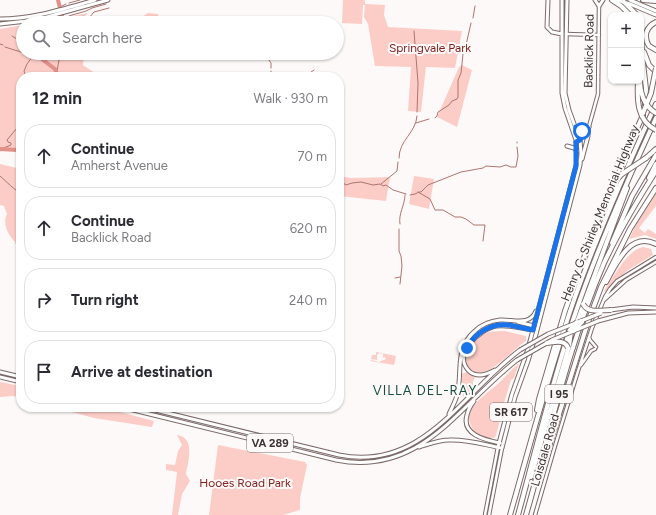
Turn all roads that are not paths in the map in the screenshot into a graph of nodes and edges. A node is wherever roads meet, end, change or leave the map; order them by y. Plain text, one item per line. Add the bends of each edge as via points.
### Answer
1 (95, 0) edge
2 (108, 0) edge
3 (548, 0) edge
4 (562, 0) edge
5 (566, 0) edge
6 (596, 0) edge
7 (603, 0) edge
8 (612, 0) edge
9 (616, 0) edge
10 (630, 0) edge
11 (643, 0) edge
12 (656, 1) edge
13 (624, 2) junction
14 (599, 6) junction
15 (70, 9) junction
16 (656, 11) edge
17 (627, 12) edge
18 (634, 12) edge
19 (656, 15) edge
20 (34, 16) edge
21 (51, 16) edge
22 (16, 18) edge
23 (0, 19) edge
24 (16, 22) edge
25 (656, 22) edge
26 (0, 24) edge
27 (564, 34) junction
28 (599, 35) junction
29 (642, 48) edge
30 (644, 48) edge
31 (656, 50) edge
32 (655, 70) edge
33 (638, 84) edge
34 (639, 84) edge
35 (656, 104) edge
36 (643, 113) junction
37 (656, 114) edge
38 (656, 118) edge
39 (576, 127) junction
40 (588, 129) junction
41 (656, 130) edge
42 (580, 140) junction
43 (576, 142) junction
44 (567, 146) dead end
45 (656, 149) edge
46 (577, 151) junction
47 (656, 155) edge
48 (656, 164) edge
49 (580, 165) junction
50 (633, 169) junction
51 (656, 171) edge
52 (656, 188) edge
53 (643, 191) junction
54 (602, 227) junction
55 (656, 244) edge
56 (609, 253) junction
57 (656, 257) edge
58 (656, 262) edge
59 (597, 298) junction
60 (604, 301) junction
61 (540, 302) junction
62 (584, 302) junction
63 (656, 308) edge
64 (611, 310) junction
65 (656, 312) edge
66 (586, 319) joint
67 (580, 320) junction
68 (513, 321) junction
69 (586, 326) junction
70 (564, 327) junction
71 (535, 328) junction
72 (571, 332) junction
73 (565, 335) joint
74 (589, 336) junction
75 (547, 343) junction
76 (568, 349) junction
77 (499, 369) junction
78 (578, 371) junction
79 (0, 372) edge
80 (16, 376) edge
81 (0, 377) edge
82 (16, 381) edge
83 (476, 397) junction
84 (142, 412) edge
85 (163, 412) edge
86 (447, 417) junction
87 (536, 422) junction
88 (501, 446) junction
89 (419, 447) junction
90 (532, 496) junction
91 (521, 504) junction
92 (485, 515) edge
93 (489, 515) edge
94 (510, 515) edge
95 (518, 515) edge
96 (526, 515) edge
97 (536, 515) edge

1 - 15 main road
2 - 15 main road
3 - 27 main road via 547,27 552,32
4 - 27 main road
5 - 27 main road
6 - 14 main road
7 - 14 main road
8 - 17 highway
9 - 13 main road
10 - 16 main road
11 - 12 highway
13 - 18 highway
13 - 19 main road
14 - 28 main road, Backlick Road / SR 617
15 - 20 main road
15 - 21 main road
22 - 23 main road
24 - 26 main road
25 - 31 highway via 649,27 646,35 649,46
27 - 28 main road
27 - 39 main road via 565,93
27 - 43 main road via 562,97
28 - 40 main road, Backlick Road / SR 617 via 598,90
29 - 36 highway, bridge via 646,90
30 - 32 highway via 645,56
32 - 36 highway, bridge via 651,94
33 - 41 highway, bridge via 640,113 647,124
34 - 37 highway, bridge via 643,100
35 - 54 highway, Henry G. Shirley Memorial Highway / I 95
36 - 54 highway via 623,160
38 - 50 highway
39 - 40 main road via 581,131
39 - 42 main road
40 - 42 main road, Backlick Road / SR 617
40 - 49 main road, SR 617
42 - 43 main road, Backlick Road / SR 617
42 - 49 main road
43 - 46 main road, SR 617
44 - 46 main road
45 - 87 highway, bridge via 622,174 612,186 560,326 539,399
46 - 61 main road, SR 617 via 576,166
47 - 56 highway via 632,196
48 - 53 highway, I 95
49 - 71 main road, SR 617
50 - 62 highway
50 - 91 highway via 574,317
51 - 53 highway, Henry G. Shirley Memorial Highway
52 - 59 highway via 622,245
53 - 56 highway, Henry G. Shirley Memorial Highway / I 95
54 - 87 highway, Henry G. Shirley Memorial Highway / I 95 via 571,310
55 - 59 highway via 643,240 629,246
56 - 90 highway, Henry G. Shirley Memorial Highway / I 95 via 574,345
57 - 60 main road, Loisdale Road via 617,281 607,292
58 - 60 main road, Loisdale Road via 621,284
59 - 90 highway
60 - 74 main road, Loisdale Road
61 - 68 main road via 531,318
61 - 71 main road, SR 617
62 - 64 highway, bridge via 586,308 592,311
62 - 67 highway
63 - 64 main road via 640,306
64 - 66 main road, bridge
65 - 69 main road, bridge via 620,314
66 - 67 highway, bridge
67 - 69 highway, bridge
67 - 70 main road, VA 289, bridge
67 - 72 highway, bridge
68 - 71 main road
68 - 86 main road via 487,323 475,330 467,339 460,357 458,394
69 - 72 main road, bridge
70 - 72 highway, bridge
70 - 77 main road, VA 289, bridge via 520,350
71 - 77 main road via 496,326 483,330 473,339 465,356 468,370 481,375
71 - 88 main road, SR 617 via 512,399
72 - 73 highway, bridge
72 - 76 highway
73 - 75 main road, VA 289, bridge
74 - 78 main road, Loisdale Road
74 - 78 main road via 596,348 591,351
75 - 76 highway, bridge via 562,342 567,344
75 - 83 main road, VA 289, bridge via 517,360
76 - 91 highway
77 - 86 main road, VA 289
78 - 97 main road, Loisdale Road
79 - 80 main road
81 - 82 main road
83 - 88 main road via 466,416 468,427 477,436
83 - 89 main road, VA 289 via 435,436
84 - 89 main road, VA 289 via 344,461 383,461
85 - 86 main road, VA 289 via 354,457 377,456 402,449 423,438
87 - 94 highway, Henry G. Shirley Memorial Highway / I 95
88 - 89 main road via 455,440
88 - 92 main road, SR 617
88 - 93 main road, SR 617
90 - 96 highway, Henry G. Shirley Memorial Highway / I 95
91 - 95 highway

